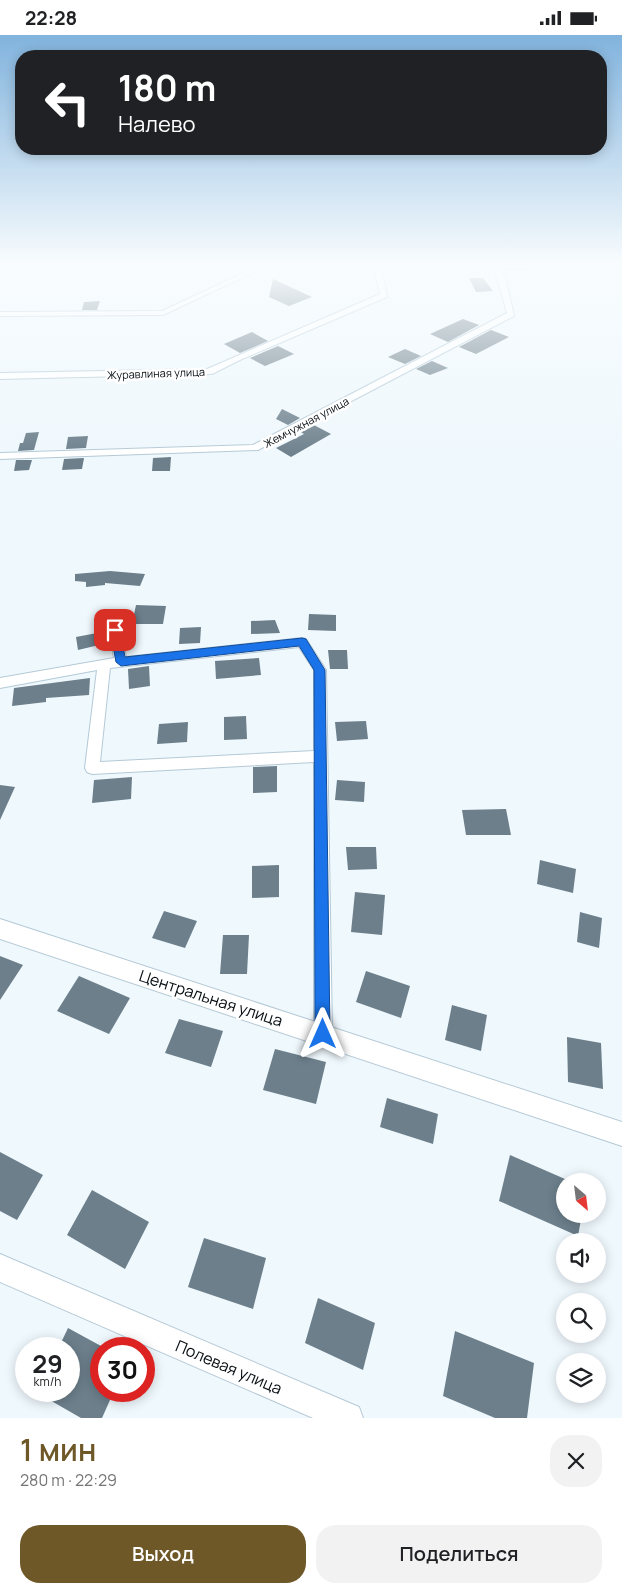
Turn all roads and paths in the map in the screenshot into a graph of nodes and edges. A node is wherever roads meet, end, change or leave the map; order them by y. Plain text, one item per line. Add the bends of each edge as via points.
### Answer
1 (303, 330) edge
2 (481, 330) edge
3 (0, 376) edge
4 (0, 456) edge
5 (112, 615) dead end
6 (121, 662) junction
7 (104, 664) junction
8 (0, 683) edge
9 (321, 756) junction
10 (0, 929) edge
11 (323, 1034) junction
12 (622, 1134) edge
13 (0, 1268) edge
14 (347, 1418) edge

1 - 3 street, Журавлиная улица via 209,372
2 - 4 street, Жемчужная улица via 255,448
5 - 6 street
6 - 7 street
6 - 9 street via 302,642 320,670
7 - 8 street
7 - 9 street via 92,768
9 - 11 street
10 - 11 street, Центральная улица
11 - 12 street, Центральная улица
13 - 14 street, Полевая улица

